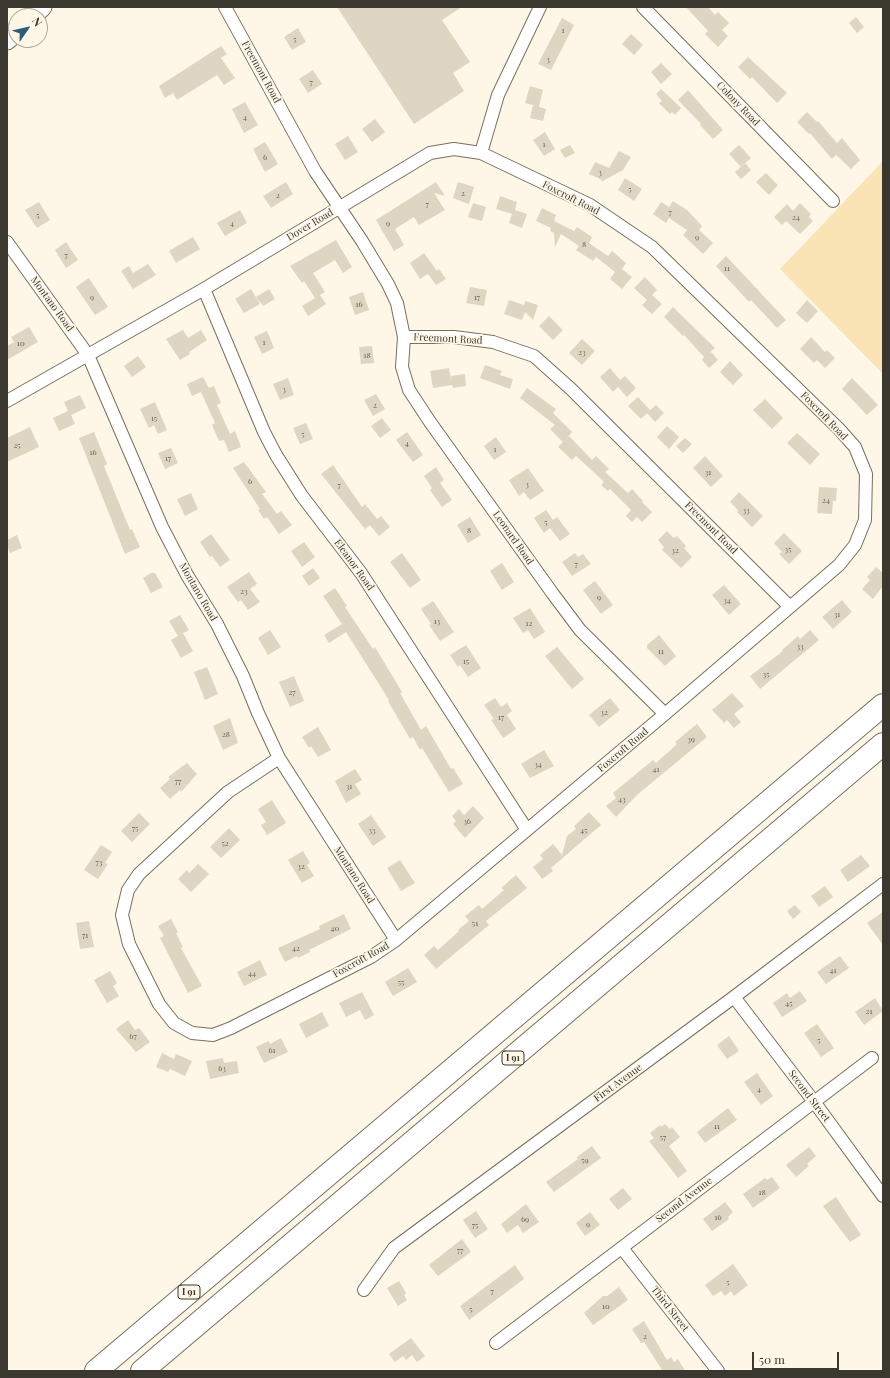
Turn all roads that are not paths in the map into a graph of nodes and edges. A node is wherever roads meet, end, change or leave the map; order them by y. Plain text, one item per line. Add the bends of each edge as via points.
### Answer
1 (224, 7) edge
2 (540, 7) edge
3 (643, 7) edge
4 (481, 153) junction
5 (833, 201) dead end
6 (338, 207) junction
7 (7, 242) edge
8 (204, 289) junction
9 (404, 337) junction
10 (88, 355) junction
11 (7, 401) edge
12 (789, 606) junction
13 (883, 705) edge
14 (665, 714) junction
15 (883, 744) edge
16 (279, 758) junction
17 (527, 830) junction
18 (883, 884) edge
19 (396, 940) junction
20 (734, 997) junction
21 (872, 1058) dead end
22 (815, 1103) junction
23 (883, 1196) edge
24 (622, 1248) junction
25 (364, 1290) dead end
26 (496, 1342) dead end
27 (96, 1371) edge
28 (142, 1371) edge
29 (718, 1371) edge

1 - 6 street, Freemont Road via 315,172
2 - 4 street via 498,96
3 - 5 street, Colony Road
4 - 6 street, Dover Road via 454,149 430,154
4 - 12 street, Foxcroft Road via 590,205 652,247 855,447 866,474 865,520 855,545 839,565
6 - 8 street, Dover Road
6 - 9 street, Freemont Road via 388,284 397,303
7 - 10 street, Montano Road
8 - 10 street, Dover Road
8 - 17 street, Eleanor Road via 276,455 302,496 362,573
9 - 12 street, Freemont Road via 454,337 493,342 534,356 571,389
9 - 14 street, Leonard Road via 402,367 409,390 430,422 580,630
10 - 11 street, Dover Road
10 - 16 street, Montano Road via 162,527 217,624
12 - 14 street, Foxcroft Road
13 - 27 highway, I 91
14 - 17 street, Foxcroft Road
15 - 28 highway, I 91
16 - 19 street, Montano Road
16 - 19 street, Foxcroft Road via 228,792 139,874 128,890 122,915 129,944 159,1004 174,1023 192,1033 213,1035 371,957
17 - 19 street, Foxcroft Road
18 - 20 street, First Avenue
20 - 22 street, Second Street
20 - 25 street, First Avenue via 394,1248
21 - 22 street, Second Avenue
22 - 23 street, Second Street
22 - 24 street, Second Avenue
24 - 26 street, Second Avenue
24 - 29 street, Third Street

